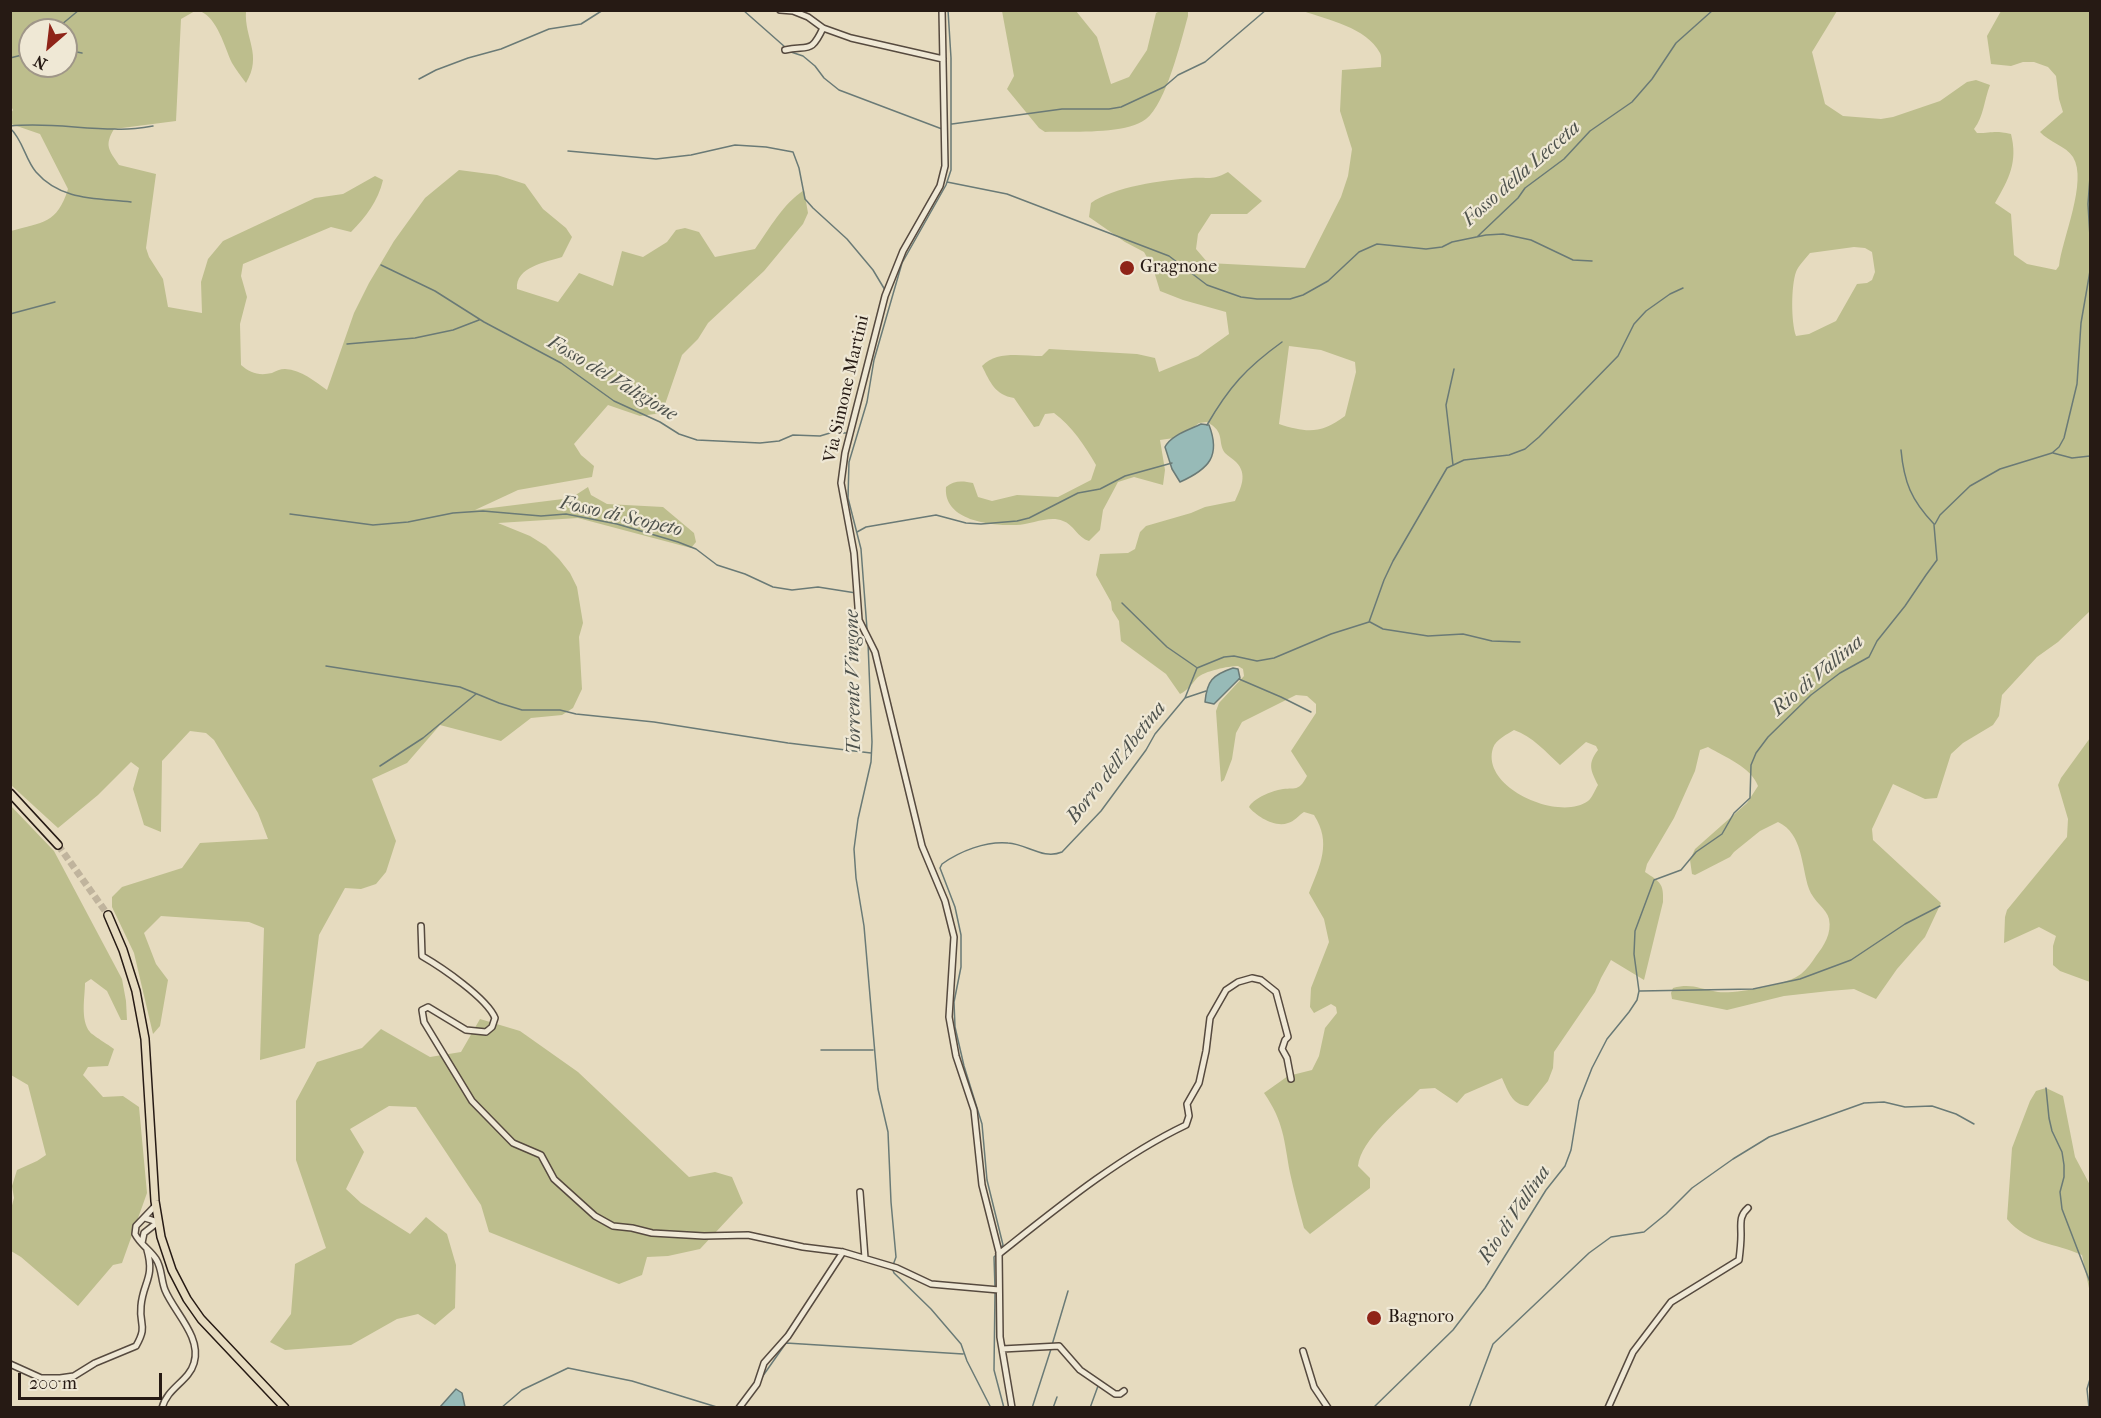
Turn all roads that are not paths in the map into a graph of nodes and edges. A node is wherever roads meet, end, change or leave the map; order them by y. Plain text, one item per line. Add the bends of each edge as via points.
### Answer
1 (780, 10) edge
2 (942, 10) edge
3 (823, 28) junction
4 (787, 49) dead end
5 (943, 59) junction
6 (10, 793) edge
7 (58, 845) tunnel mouth
8 (108, 915) tunnel mouth
9 (421, 926) dead end
10 (1291, 1079) dead end
11 (860, 1192) dead end
12 (156, 1205) junction
13 (1748, 1208) dead end
14 (145, 1218) junction
15 (159, 1222) junction
16 (149, 1230) junction
17 (162, 1238) junction
18 (142, 1243) junction
19 (146, 1249) junction
20 (843, 1252) junction
21 (999, 1254) junction
22 (865, 1258) junction
23 (999, 1290) junction
24 (1002, 1349) junction
25 (1303, 1351) dead end
26 (10, 1364) edge
27 (1124, 1391) dead end
28 (162, 1407) edge
29 (285, 1407) edge
30 (739, 1407) edge
31 (1012, 1407) edge
32 (1328, 1407) edge
33 (1608, 1407) edge

1 - 3 street via 808,17
2 - 5 street
3 - 4 street via 816,43
3 - 5 street
5 - 21 street, Via Simone Martini via 945,162 940,186 903,251 887,292 845,453 842,483 854,553 859,620 875,652 922,846 945,901 954,937 949,1017 956,1056 974,1110 982,1185
6 - 7 main road
8 - 12 main road via 136,992 145,1039
9 - 20 street via 422,956 479,998 495,1018 486,1032 477,1031 466,1029 428,1007 422,1010 424,1022 472,1101 513,1143 541,1155 554,1179 595,1216 613,1226 652,1233 747,1235
10 - 21 street via 1282,1049 1288,1037 1276,992 1262,980 1238,982 1226,990 1210,1018 1199,1083 1187,1104 1186,1125 1094,1181
11 - 22 street
12 - 14 street
12 - 15 main road
13 - 33 street via 1740,1224 1739,1260 1671,1302 1633,1352
14 - 15 street
14 - 18 street via 135,1230
15 - 16 street
15 - 17 main road
16 - 17 street
16 - 18 street
17 - 29 main road via 172,1270 201,1319
18 - 19 street
19 - 26 street via 151,1272 141,1303 143,1328 136,1347 94,1363 74,1376 60,1378 41,1378
19 - 28 street via 158,1261 171,1303 194,1345 194,1366 165,1398
20 - 22 street
20 - 30 street via 788,1336 764,1363 757,1384
21 - 23 street, Via Simone Martini
22 - 23 street via 931,1284
23 - 24 street, Via Simone Martini
24 - 27 street via 1059,1346 1080,1370 1115,1394
24 - 31 street, Via Simone Martini
25 - 32 street via 1314,1387

